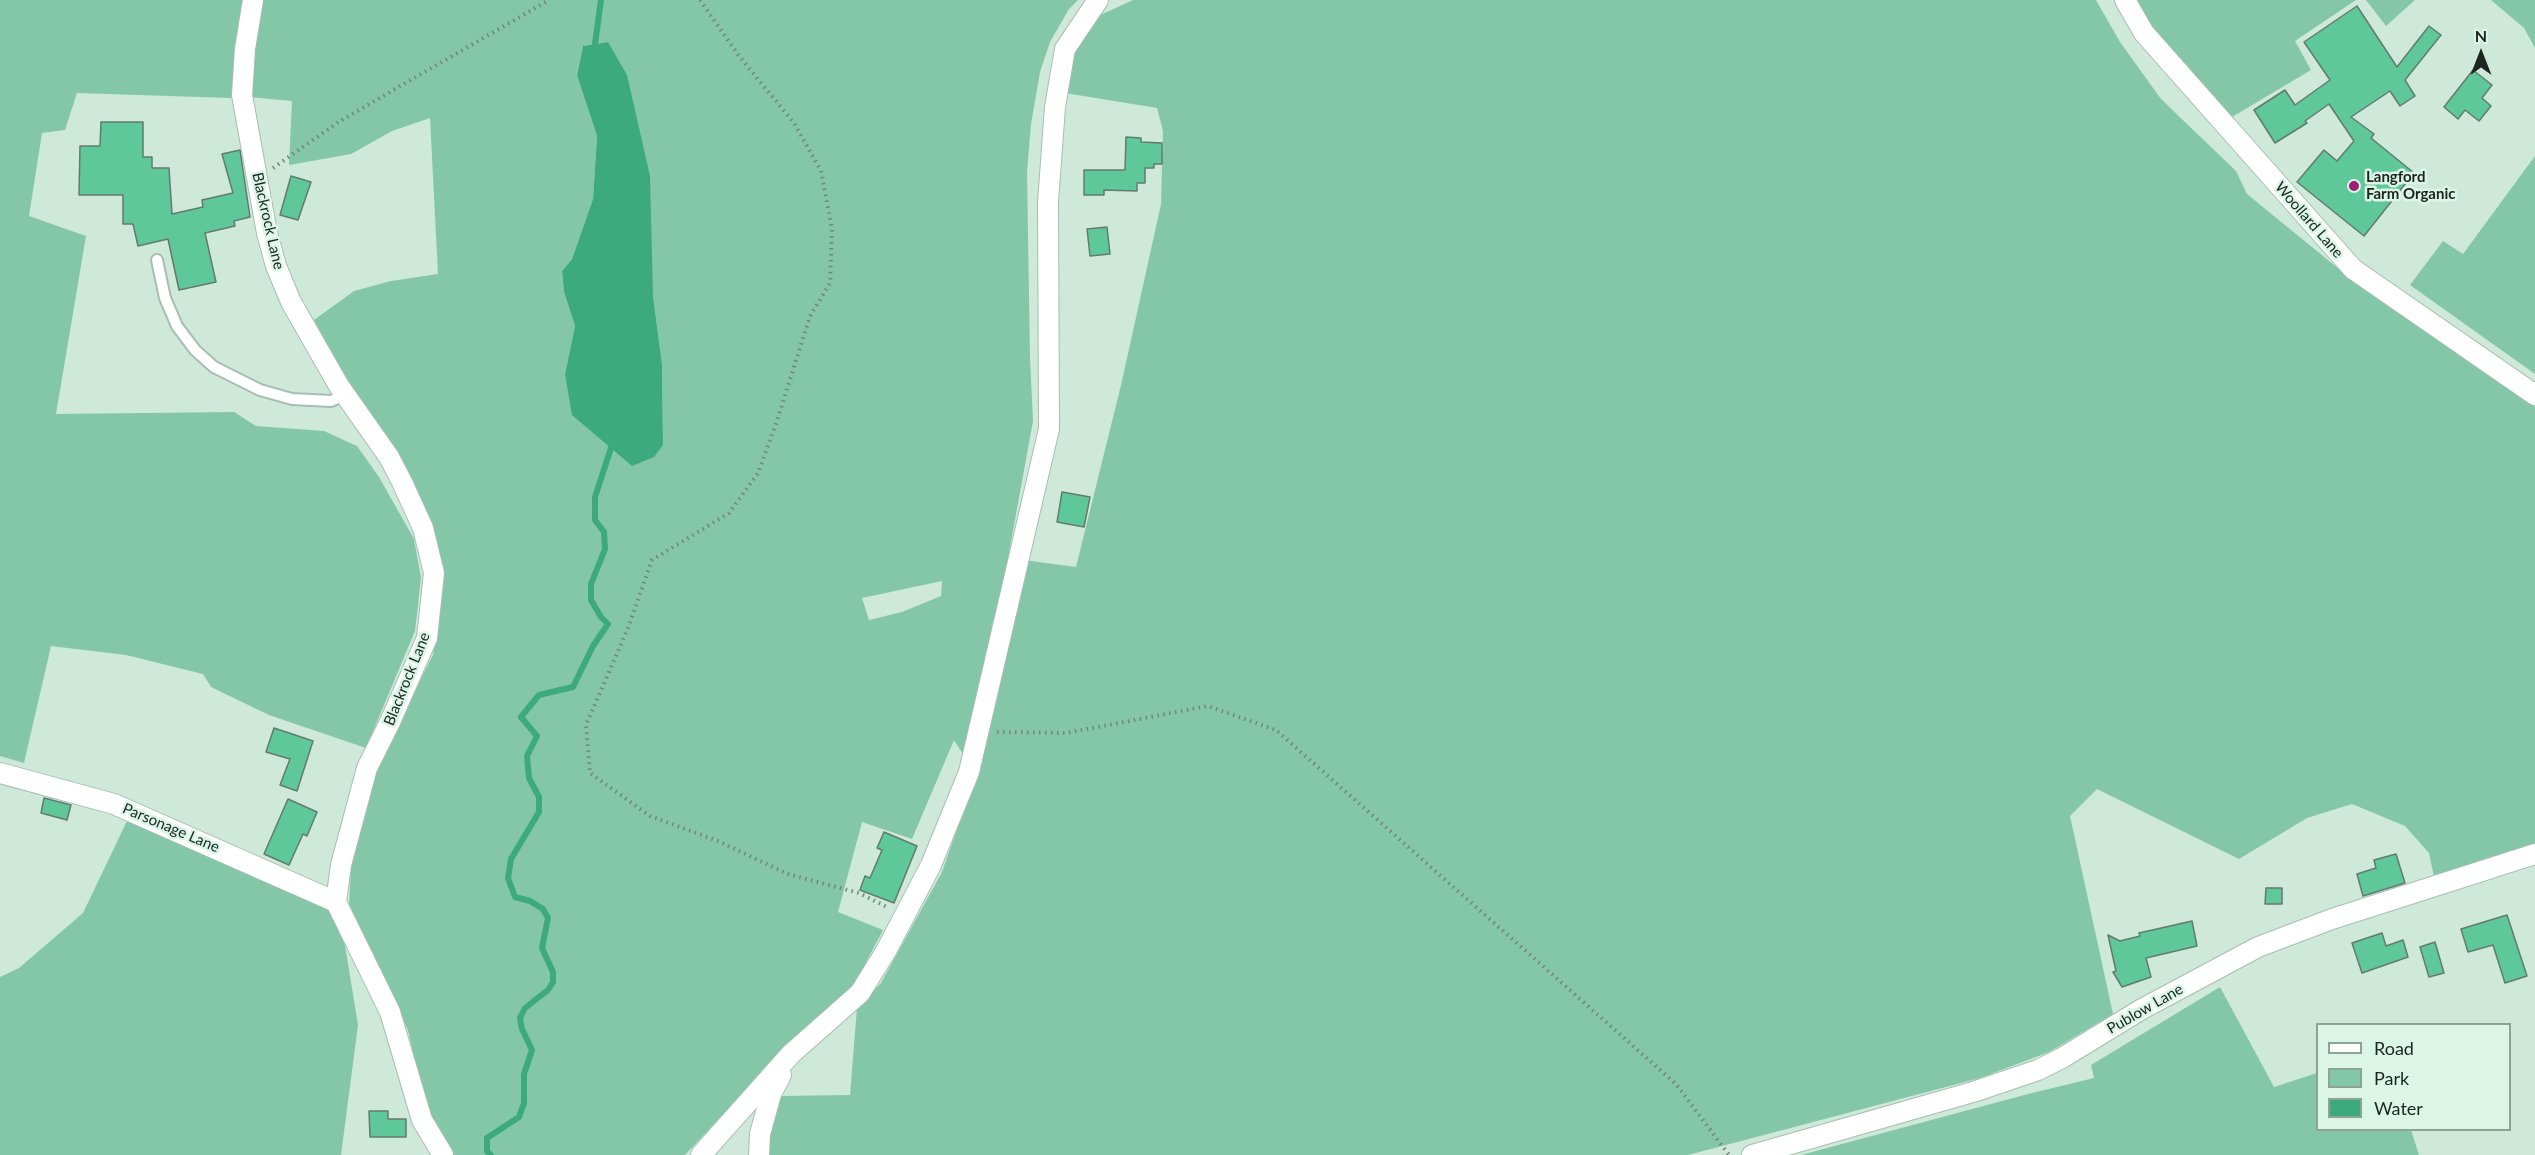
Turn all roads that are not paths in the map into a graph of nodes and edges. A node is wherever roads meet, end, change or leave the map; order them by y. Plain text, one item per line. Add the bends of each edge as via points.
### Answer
1 (253, 0) edge
2 (1098, 0) edge
3 (2125, 0) edge
4 (157, 260) dead end
5 (345, 395) junction
6 (2535, 395) edge
7 (0, 773) edge
8 (2535, 854) edge
9 (336, 902) junction
10 (791, 1054) junction
11 (443, 1155) edge
12 (701, 1155) edge
13 (759, 1155) edge
14 (1752, 1155) edge

1 - 5 street, Blackrock Lane via 242,95 267,233 291,302
2 - 10 street via 1065,49 1054,107 1048,202 1049,429 969,772 931,865 860,993
3 - 6 street, Woollard Lane via 2144,33 2353,269
4 - 5 lane via 165,297 177,326 214,367 260,390 292,399 331,401
5 - 9 street, Blackrock Lane via 402,482 423,528 434,573 427,638 367,768 341,865
7 - 9 street, Parsonage Lane via 114,804
8 - 14 street, Publow Lane via 2258,947 2038,1070
9 - 11 street via 390,1012 422,1120
10 - 12 street
10 - 13 street via 771,1094 760,1134

